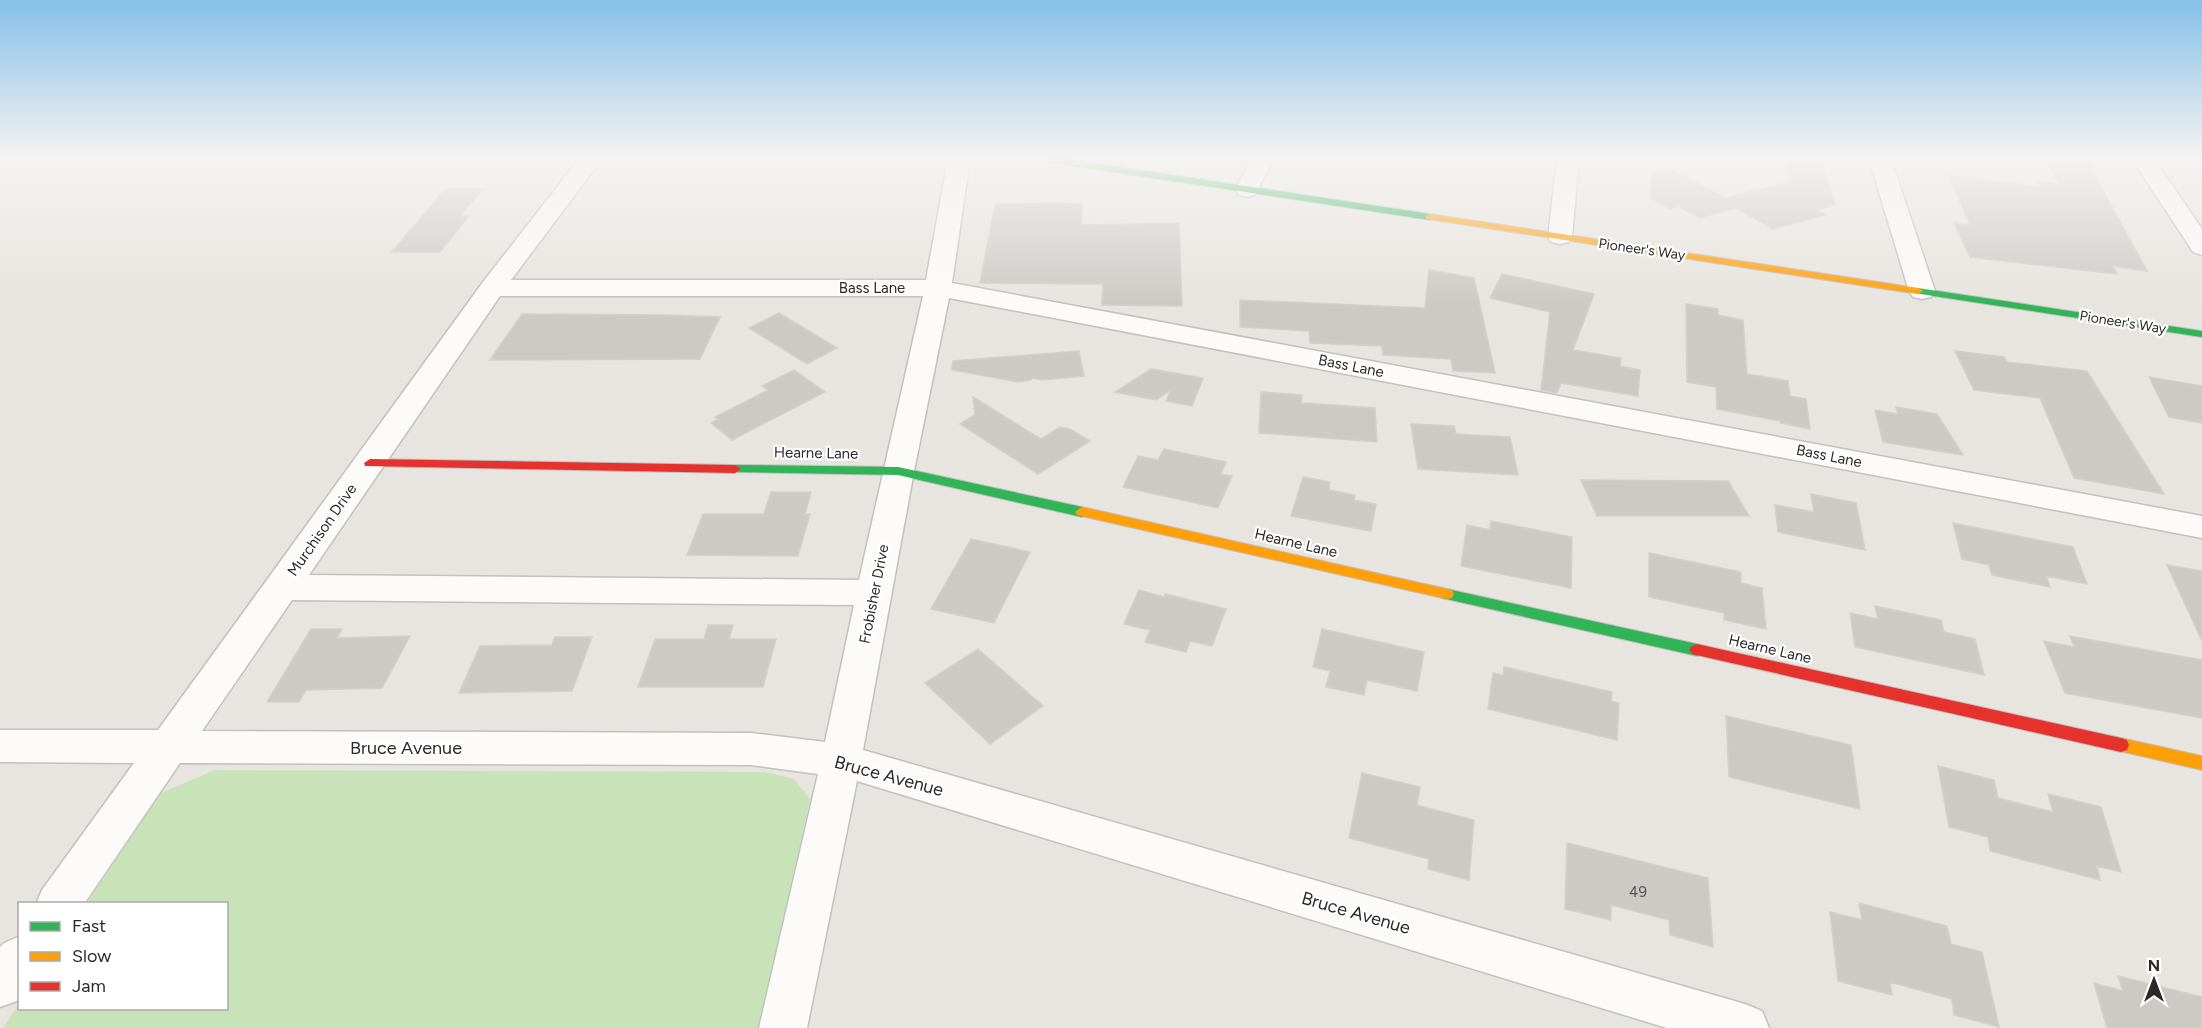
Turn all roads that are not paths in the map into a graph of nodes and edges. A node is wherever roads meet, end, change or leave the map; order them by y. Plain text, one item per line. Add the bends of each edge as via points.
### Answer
1 (554, 207) edge
2 (952, 207) edge
3 (1360, 207) edge
4 (1563, 207) edge
5 (1895, 207) edge
6 (2175, 207) edge
7 (1560, 237) junction
8 (2202, 247) edge
9 (492, 288) junction
10 (938, 288) junction
11 (1922, 291) junction
12 (2202, 334) edge
13 (370, 463) junction
14 (898, 471) junction
15 (2202, 526) edge
16 (282, 587) junction
17 (874, 593) junction
18 (0, 746) edge
19 (169, 747) junction
20 (841, 760) junction
21 (2202, 763) edge
22 (59, 902) edge
23 (18, 961) edge
24 (0, 985) edge
25 (783, 1028) edge
26 (1745, 1028) edge

1 - 9 street, Murchison Drive
2 - 10 street, Frobisher Drive
3 - 7 street, Pioneer's Way
4 - 7 street
5 - 11 street
6 - 8 street
7 - 11 street, Pioneer's Way
9 - 10 street, Bass Lane
9 - 13 street, Murchison Drive
10 - 14 street, Frobisher Drive
10 - 15 street, Bass Lane
11 - 12 street, Pioneer's Way
13 - 14 street, Hearne Lane
13 - 16 street, Murchison Drive
14 - 17 street, Frobisher Drive
14 - 21 street, Hearne Lane
16 - 17 street
16 - 19 street, Murchison Drive
17 - 20 street, Frobisher Drive
18 - 19 street, Bruce Avenue
19 - 20 street, Bruce Avenue via 751,749
19 - 22 street, Murchison Drive
20 - 25 street, Frobisher Drive
20 - 26 street, Bruce Avenue
23 - 24 street

